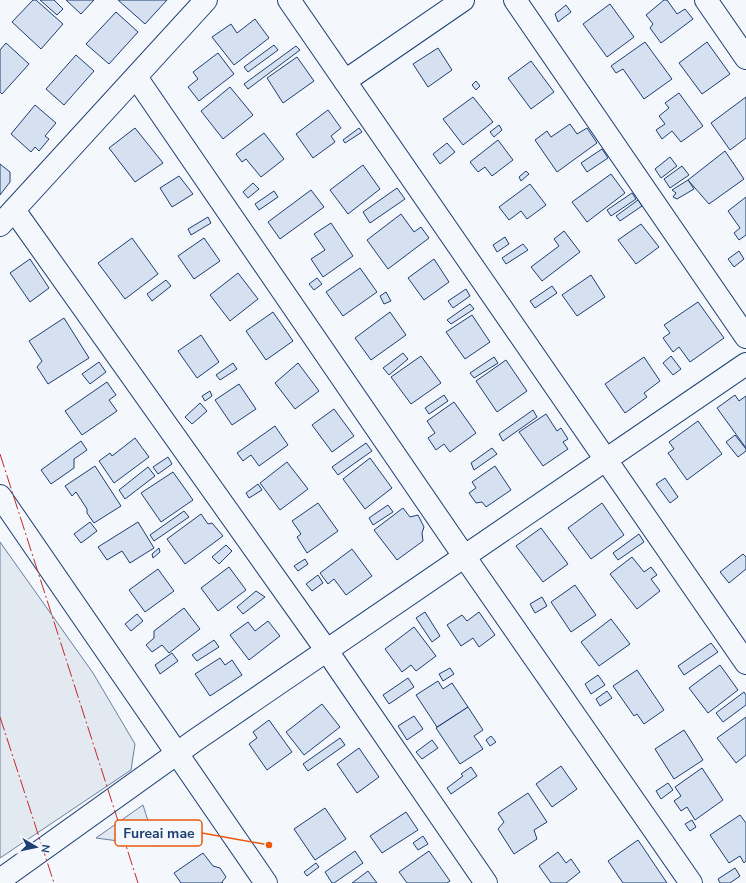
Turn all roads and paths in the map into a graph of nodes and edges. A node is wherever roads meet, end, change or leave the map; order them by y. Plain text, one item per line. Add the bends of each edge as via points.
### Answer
1 (206, 0) edge
2 (289, 0) edge
3 (463, 0) edge
4 (515, 0) edge
5 (706, 0) edge
6 (746, 58) edge
7 (136, 76) junction
8 (345, 81) junction
9 (7, 218) edge
10 (746, 337) edge
11 (746, 364) edge
12 (606, 459) junction
13 (0, 496) edge
14 (464, 556) junction
15 (326, 650) junction
16 (746, 663) edge
17 (177, 753) junction
18 (0, 880) edge
19 (266, 883) edge
20 (486, 883) edge
21 (690, 883) edge

1 - 7 street
2 - 8 street
3 - 8 street
4 - 10 street
5 - 6 street
7 - 9 street
7 - 14 street
8 - 12 street
9 - 15 street
11 - 12 street
12 - 14 street
12 - 16 street
13 - 17 street
14 - 15 street
14 - 21 street
15 - 17 street
15 - 20 street
17 - 18 street
17 - 19 street

